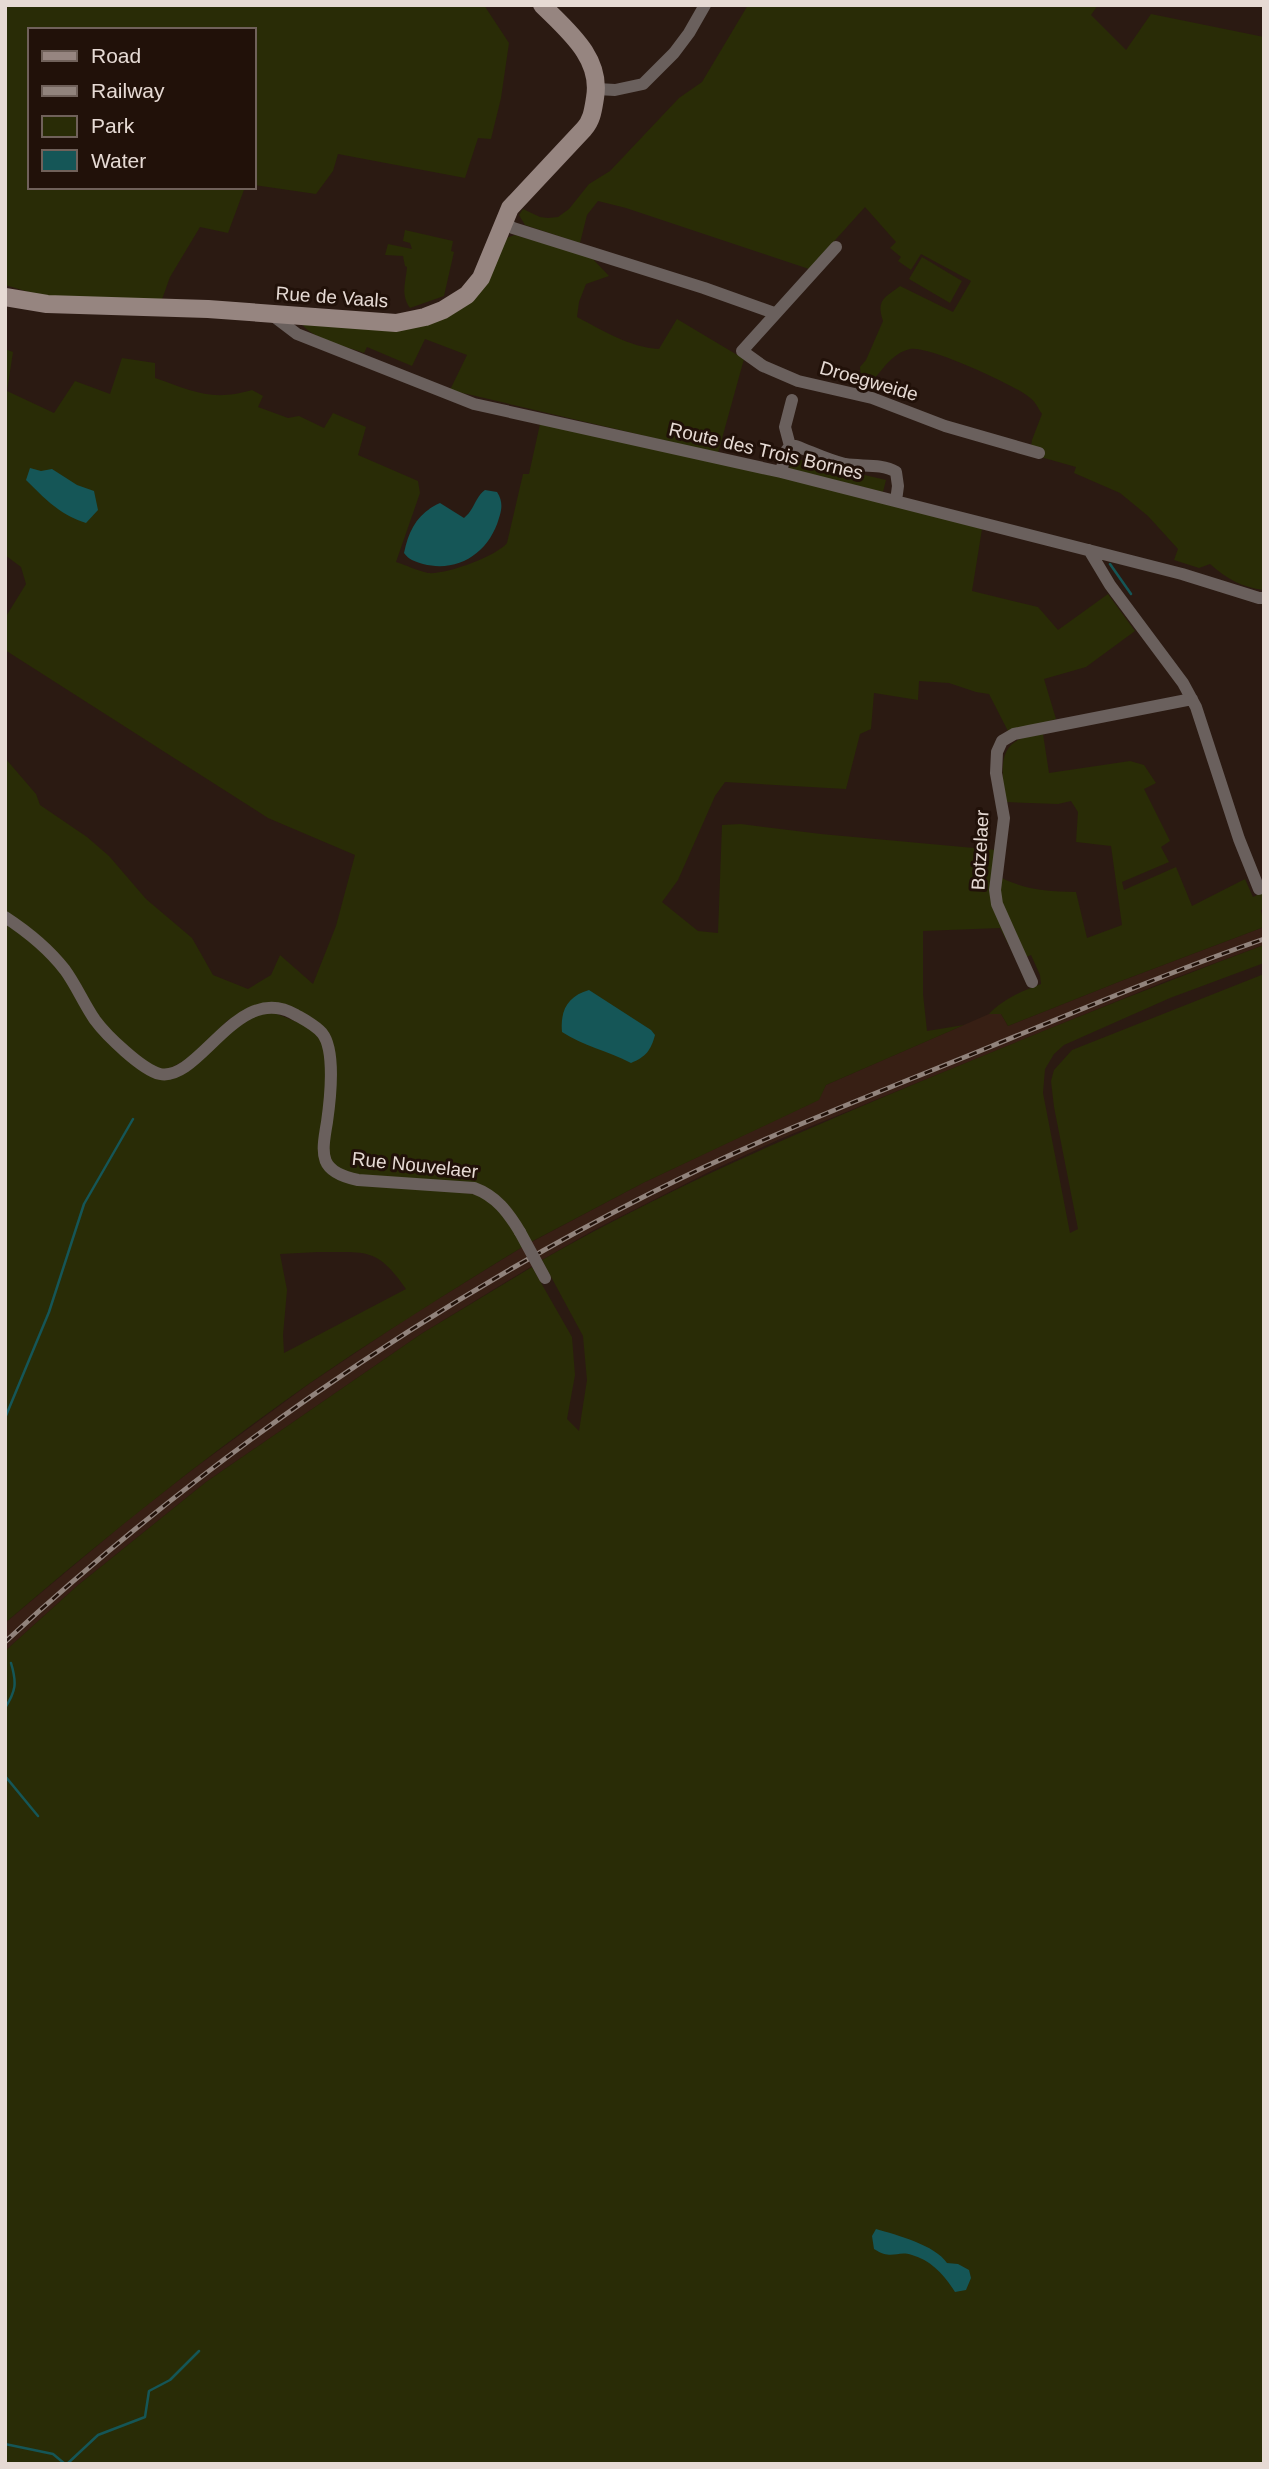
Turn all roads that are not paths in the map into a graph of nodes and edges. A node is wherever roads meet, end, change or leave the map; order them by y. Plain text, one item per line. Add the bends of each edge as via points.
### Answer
1 (542, 5) edge
2 (705, 5) edge
3 (597, 89) junction
4 (504, 222) junction
5 (836, 247) dead end
6 (5, 297) edge
7 (270, 313) junction
8 (774, 313) junction
9 (792, 400) dead end
10 (790, 446) junction
11 (1039, 453) dead end
12 (781, 472) junction
13 (896, 501) junction
14 (1089, 550) junction
15 (1264, 598) edge
16 (1192, 699) junction
17 (1258, 889) dead end
18 (5, 918) edge
19 (1032, 982) dead end
20 (545, 1278) dead end

1 - 3 main road, Rue de Vaals via 586,52
2 - 3 street via 674,53 643,84
3 - 4 main road, Rue de Vaals via 589,123 517,200
4 - 7 main road, Rue de Vaals via 475,287 457,302 425,317 396,323
4 - 8 street
5 - 8 street, Droegweide
6 - 7 main road, Rue de Vaals via 47,304
7 - 12 street, Route des Trois Bornes via 297,334 474,404
8 - 11 street, Droegweide via 742,351 782,376 872,398 945,426
9 - 10 street via 785,428
10 - 12 street
10 - 13 street via 840,463 888,468 895,472
12 - 13 street, Route des Trois Bornes
13 - 14 street, Route des Trois Bornes
14 - 15 street, Route des Trois Bornes
14 - 16 street
16 - 17 street
16 - 19 street, Botzelaer via 1014,734 1002,741 996,774 1004,818 995,890
18 - 20 street, Rue Nouvelaer, bridge via 44,946 97,1023 143,1065 162,1075 195,1060 231,1025 259,1010 290,1011 314,1025 329,1049 322,1148 327,1165 343,1177 358,1180 486,1192 508,1213

